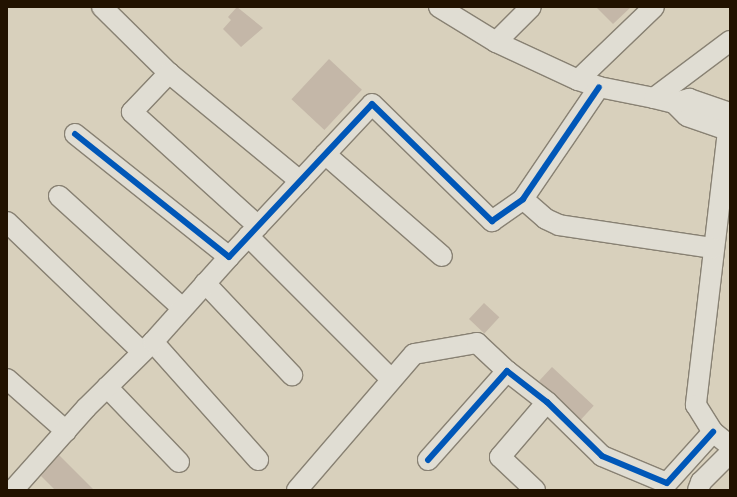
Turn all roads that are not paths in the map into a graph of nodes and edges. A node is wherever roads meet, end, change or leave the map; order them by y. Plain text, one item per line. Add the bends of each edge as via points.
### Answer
1 (102, 7) edge
2 (438, 7) edge
3 (531, 7) edge
4 (654, 7) edge
5 (496, 42) junction
6 (728, 46) edge
7 (169, 73) junction
8 (578, 80) junction
9 (599, 87) junction
10 (654, 98) junction
11 (729, 125) edge
12 (75, 134) dead end
13 (325, 154) junction
14 (300, 181) junction
15 (59, 196) dead end
16 (523, 198) junction
17 (7, 222) edge
18 (253, 231) junction
19 (713, 248) junction
20 (442, 256) dead end
21 (229, 257) junction
22 (205, 283) junction
23 (182, 308) junction
24 (148, 347) junction
25 (507, 371) junction
26 (292, 374) dead end
27 (7, 379) edge
28 (391, 379) junction
29 (107, 387) junction
30 (548, 402) junction
31 (66, 431) junction
32 (713, 432) junction
33 (730, 446) edge
34 (730, 453) edge
35 (258, 460) dead end
36 (428, 460) dead end
37 (179, 462) dead end
38 (12, 486) edge
39 (665, 487) edge
40 (297, 490) edge
41 (535, 490) edge
42 (698, 490) edge

1 - 7 street
2 - 5 street
3 - 5 street
4 - 8 street
5 - 8 street
6 - 10 street
7 - 14 street
7 - 18 street via 132,112
8 - 9 street
9 - 10 street
9 - 16 street
10 - 11 street via 674,103 689,99
11 - 19 street
12 - 21 street
13 - 14 street
13 - 16 street via 372,104 492,221
13 - 20 street
14 - 18 street
15 - 23 street
16 - 19 street via 546,219 559,225
17 - 24 street
18 - 21 street
18 - 28 street
19 - 32 street via 696,405
21 - 22 street
22 - 23 street
22 - 26 street
23 - 24 street
24 - 29 street
24 - 35 street
25 - 28 street via 482,346 471,342 419,352 408,359
25 - 30 street
25 - 36 street
27 - 31 street
28 - 40 street
29 - 31 street
29 - 37 street
30 - 39 street via 602,456
30 - 41 street via 500,457
31 - 38 street
32 - 33 street
32 - 39 street
34 - 42 street via 701,482

